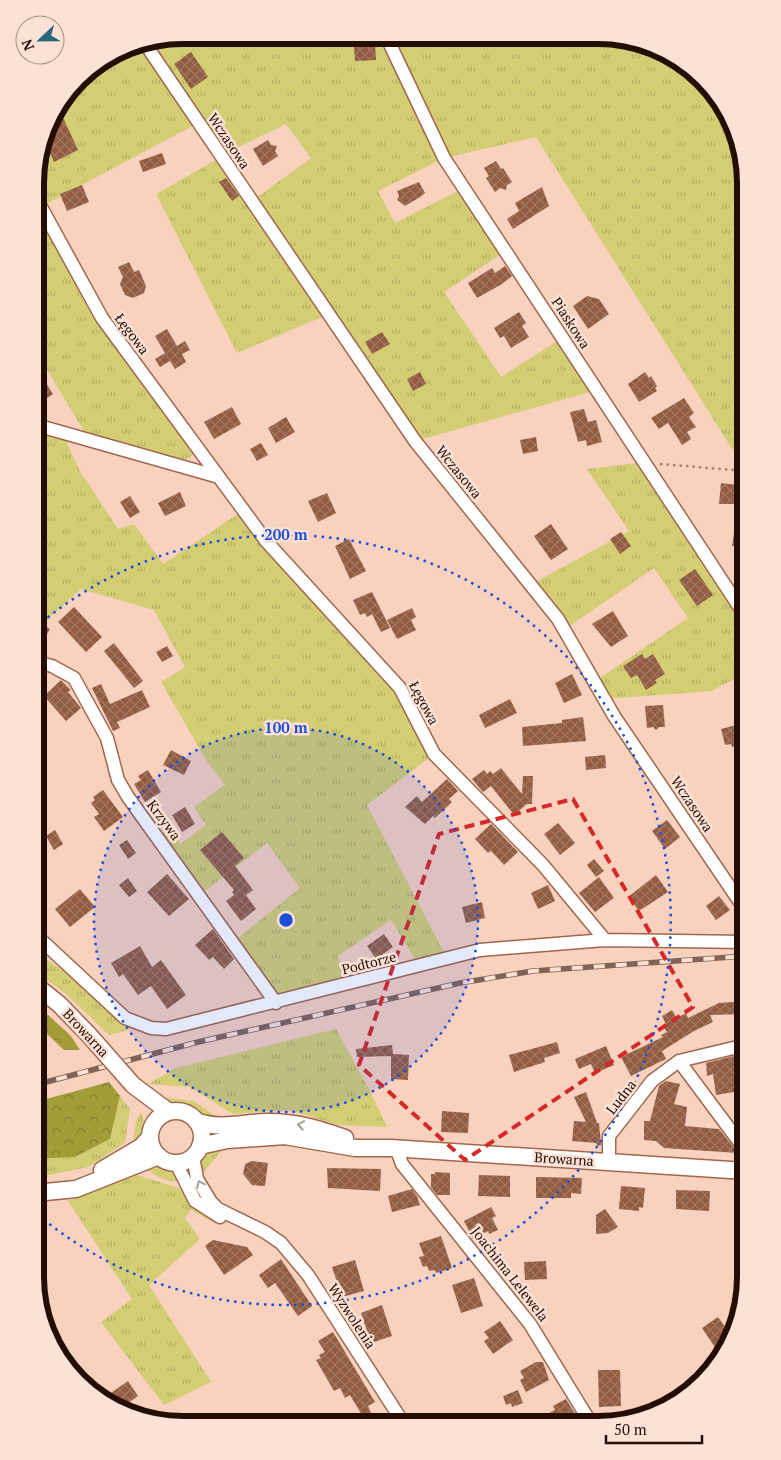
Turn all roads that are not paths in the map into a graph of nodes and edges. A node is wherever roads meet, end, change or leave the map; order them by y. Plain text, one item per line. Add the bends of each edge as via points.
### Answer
1 (390, 44) edge
2 (150, 51) dead end
3 (44, 213) edge
4 (44, 427) edge
5 (219, 477) junction
6 (737, 603) edge
7 (44, 664) edge
8 (737, 898) edge
9 (605, 940) junction
10 (737, 942) edge
11 (44, 944) edge
12 (44, 992) edge
13 (276, 1002) junction
14 (737, 1047) edge
15 (679, 1061) junction
16 (133, 1085) junction
17 (169, 1112) junction
18 (156, 1121) junction
19 (196, 1121) junction
20 (150, 1137) junction
21 (737, 1139) edge
22 (389, 1148) junction
23 (196, 1151) junction
24 (159, 1156) junction
25 (609, 1162) junction
26 (176, 1163) junction
27 (737, 1170) edge
28 (57, 1190) junction
29 (44, 1192) edge
30 (265, 1232) junction
31 (399, 1416) edge
32 (586, 1416) edge

1 - 6 street, Piaskowa via 444,158
2 - 8 street, Wczasowa via 415,441 558,619 614,716
3 - 5 street, Łęgowa via 102,318
4 - 5 street
5 - 9 street, Łęgowa via 266,541 400,688 434,754 543,865
7 - 13 street, Krzywa via 74,678 107,738 113,766 128,797
9 - 10 street, Podtorze
9 - 13 street, Podtorze via 480,950
11 - 13 street, Podtorze via 125,1018 151,1028 180,1027
12 - 16 street, Browarna, bridge via 89,1035
14 - 15 street, Ludna
15 - 21 street
15 - 25 street, Ludna via 652,1081 609,1136
16 - 17 street, Browarna
16 - 18 street, Browarna
17 - 18 street
17 - 19 street via 184,1113
18 - 20 street
22 -> 19 street, Browarna via 285,1122 225,1127
19 - 23 street via 201,1133
20 - 24 street
20 - 28 street via 141,1147 106,1168
22 - 23 street, Browarna via 355,1148 285,1136 233,1139
22 - 25 street, Browarna
22 - 32 street, Joachima Lelewela via 530,1324
23 - 26 street via 185,1161
30 -> 23 street, Wyzwolenia via 211,1202 197,1179
24 - 26 street
24 - 28 street via 76,1189
25 - 27 street, Browarna
26 - 30 street, Wyzwolenia via 190,1192 202,1207 231,1222
28 - 29 street
30 - 31 street, Wyzwolenia via 280,1243 308,1275

